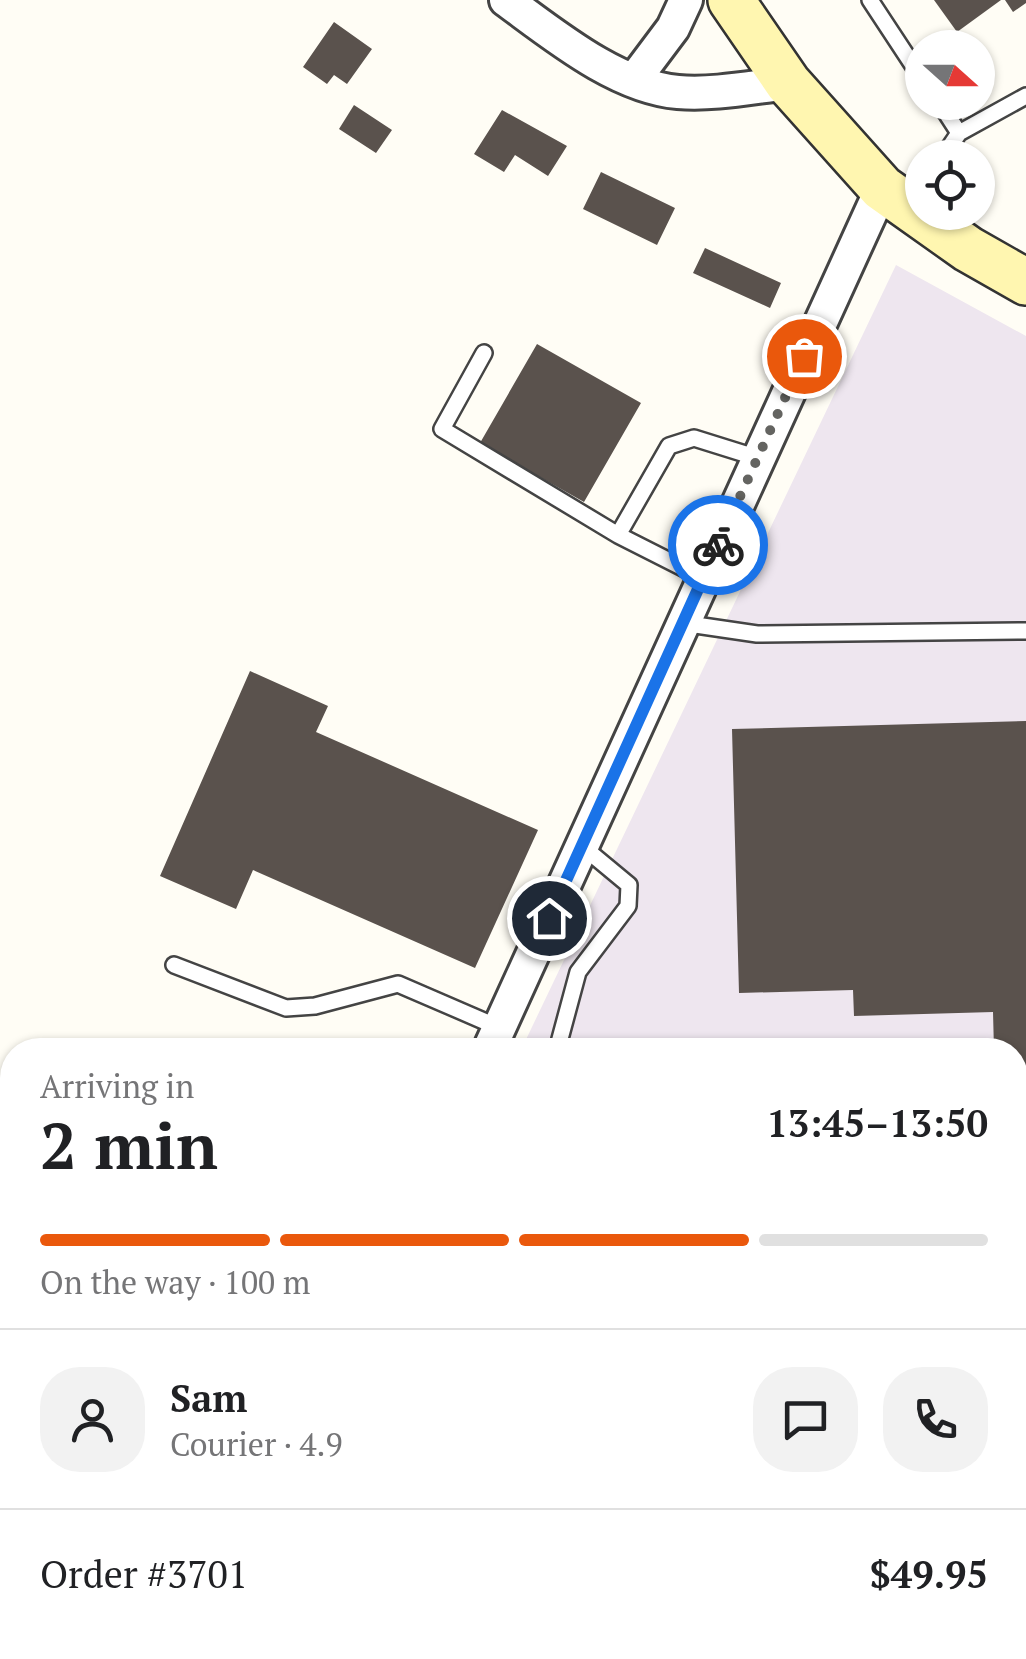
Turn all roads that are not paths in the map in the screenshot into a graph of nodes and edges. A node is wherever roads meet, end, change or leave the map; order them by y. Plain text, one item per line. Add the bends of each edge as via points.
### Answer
1 (506, 0) edge
2 (686, 0) edge
3 (732, 0) edge
4 (870, 0) edge
5 (905, 52) edge
6 (634, 80) junction
7 (788, 83) junction
8 (1026, 96) edge
9 (950, 120) edge
10 (959, 134) junction
11 (955, 140) edge
12 (901, 196) junction
13 (1026, 282) edge
14 (484, 353) dead end
15 (758, 458) junction
16 (618, 535) junction
17 (703, 578) junction
18 (682, 623) junction
19 (1026, 631) edge
20 (582, 846) junction
21 (174, 966) dead end
22 (492, 1038) edge
23 (494, 1038) edge
24 (560, 1038) edge

1 - 6 street
2 - 6 street
3 - 7 street
4 - 5 lane
6 - 7 street via 688,92
7 - 12 street
8 - 10 lane
9 - 10 lane
10 - 11 lane
12 - 13 street
12 - 15 street
14 - 16 lane via 442,430
15 - 16 lane via 714,442 679,440 658,458
15 - 17 street
16 - 17 lane
17 - 18 street
18 - 19 lane via 756,634
18 - 20 street
20 - 23 street
20 - 24 lane via 629,885 628,906 578,972
21 - 22 lane via 286,1008 398,984

